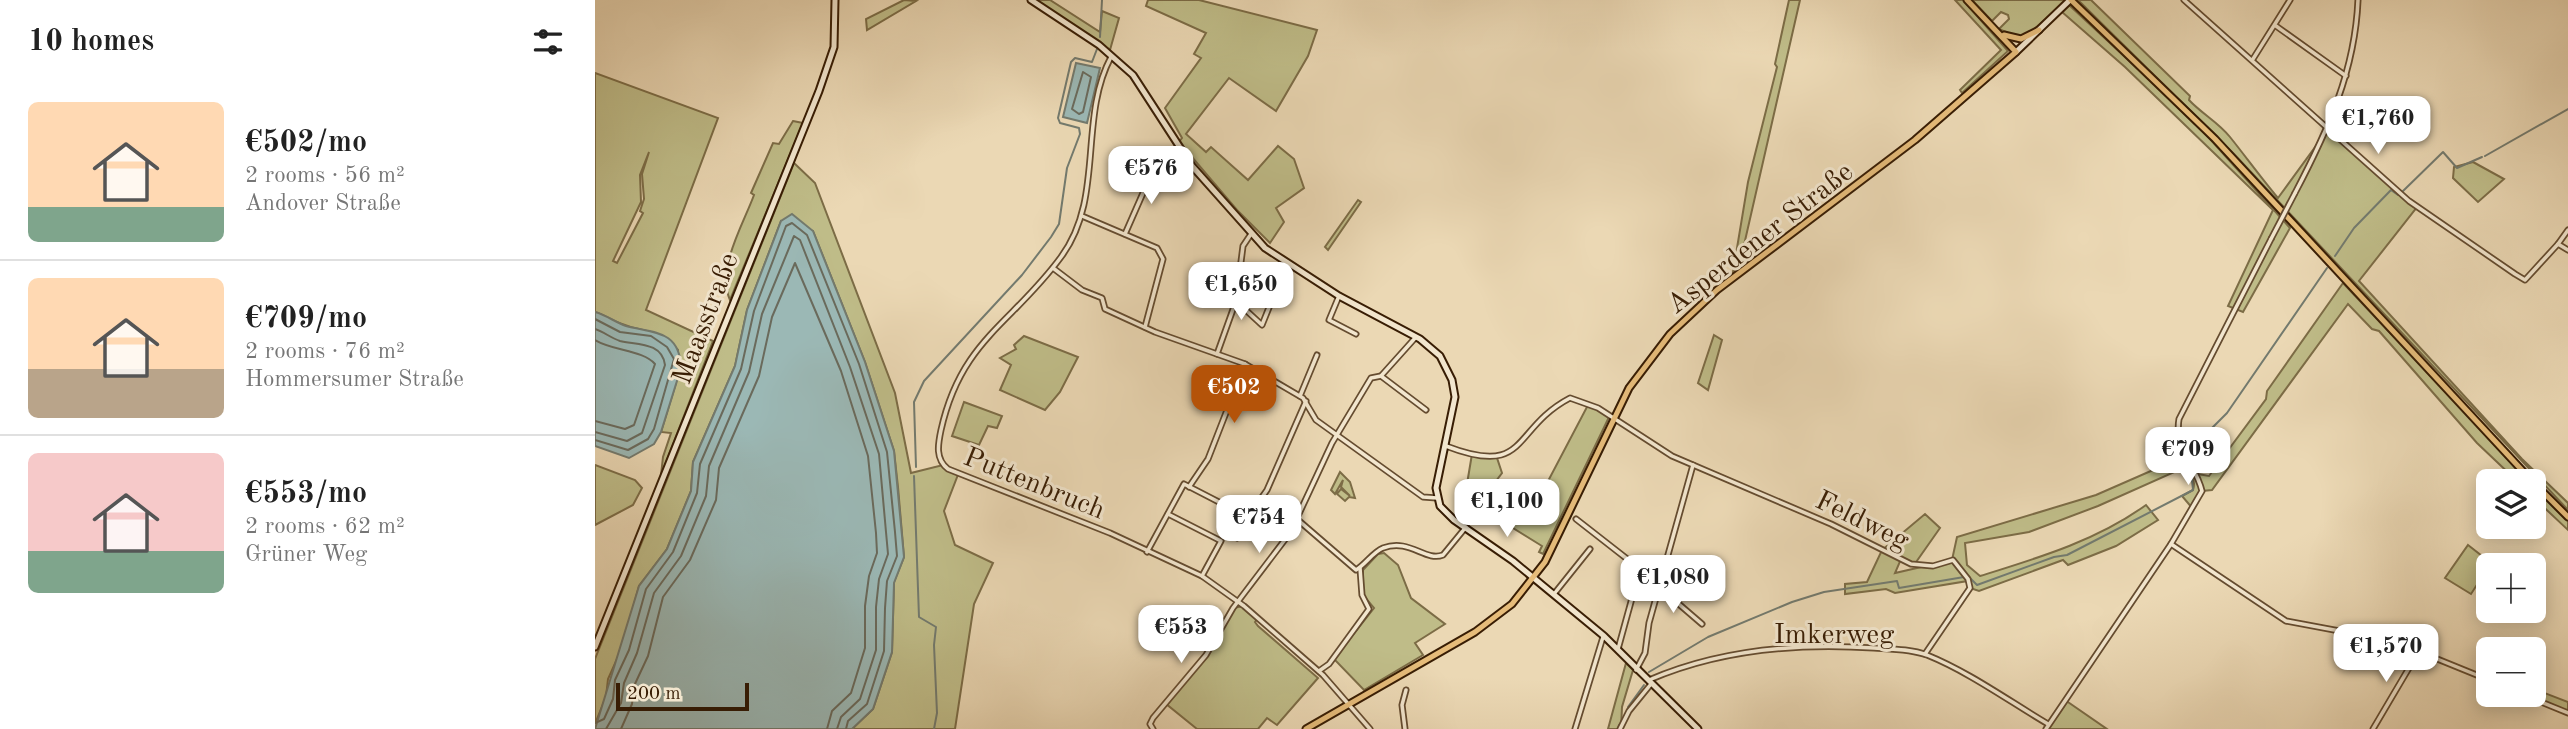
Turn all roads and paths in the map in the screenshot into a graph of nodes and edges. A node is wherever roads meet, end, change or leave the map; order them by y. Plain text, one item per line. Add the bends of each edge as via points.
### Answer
1 (835, 0) edge
2 (1031, 0) edge
3 (1967, 0) edge
4 (2071, 0) edge
5 (2184, 0) edge
6 (2290, 0) edge
7 (2358, 0) edge
8 (2276, 26) junction
9 (2039, 30) junction
10 (1998, 32) junction
11 (2016, 51) junction
12 (1112, 56) junction
13 (2253, 59) junction
14 (2346, 76) junction
15 (2329, 128) junction
16 (1154, 168) dead end
17 (1082, 216) junction
18 (2568, 230) edge
19 (1125, 234) junction
20 (1251, 234) junction
21 (2558, 244) junction
22 (2568, 250) edge
23 (1053, 267) junction
24 (1276, 290) dead end
25 (1198, 291) dead end
26 (1339, 296) junction
27 (1236, 301) junction
28 (1145, 327) junction
29 (1356, 334) dead end
30 (1416, 337) junction
31 (1217, 354) junction
32 (1317, 355) dead end
33 (1245, 364) junction
34 (1381, 376) junction
35 (1300, 396) junction
36 (1305, 401) junction
37 (1426, 411) dead end
38 (1614, 418) junction
39 (1338, 435) junction
40 (1446, 446) junction
41 (1693, 465) junction
42 (2521, 469) edge
43 (1189, 487) junction
44 (2546, 495) edge
45 (1437, 498) junction
46 (1167, 514) junction
47 (1248, 517) junction
48 (2568, 517) edge
49 (1297, 519) junction
50 (1576, 519) dead end
51 (1466, 527) junction
52 (1237, 538) dead end
53 (2171, 544) junction
54 (1590, 549) dead end
55 (1147, 552) junction
56 (1360, 568) junction
57 (1202, 576) junction
58 (1533, 580) junction
59 (1659, 587) junction
60 (1554, 595) junction
61 (1238, 602) junction
62 (1702, 625) dead end
63 (1604, 636) junction
64 (595, 647) edge
65 (1618, 651) junction
66 (2420, 651) junction
67 (1925, 654) junction
68 (1636, 670) junction
69 (1319, 672) junction
70 (2476, 675) edge
71 (1649, 683) junction
72 (1406, 690) dead end
73 (2546, 704) edge
74 (1349, 705) junction
75 (2568, 713) edge
76 (2047, 727) edge
77 (1153, 729) edge
78 (1306, 729) edge
79 (1370, 729) edge
80 (1405, 729) edge
81 (1575, 729) edge
82 (1621, 729) edge
83 (1697, 729) edge
84 (2373, 729) edge

1 - 64 street, Maasstraße via 834,47 818,91
2 - 12 street
3 - 10 main road
4 - 9 street, Asperdener Straße
4 - 42 main road via 2215,139
5 - 13 street
6 - 8 street
7 - 14 street via 2356,38
8 - 13 street
8 - 14 street
9 - 10 main road via 2017,39
9 - 11 street, Asperdener Straße
10 - 11 main road
11 - 38 main road, Asperdener Straße via 1890,160 1697,307 1647,361
12 - 17 street, Puttenbruch via 1095,110
12 - 20 street via 1133,75 1181,151
13 - 15 street
14 - 15 street
15 - 21 street via 2409,201 2525,280
15 - 53 street, bridge via 2179,419 2179,444 2198,474 2202,491
16 - 19 street
17 - 19 street
17 - 23 street, Puttenbruch
18 - 21 street
19 - 28 street via 1157,248 1163,257
20 - 26 street via 1276,256
20 - 27 street via 1243,246
21 - 22 street
23 - 28 street via 1074,285 1103,298 1105,309
23 - 55 street, Puttenbruch via 961,370 944,416 940,459 948,469
24 - 27 street via 1262,325
25 - 27 street
26 - 29 street via 1329,320
26 - 30 street
27 - 31 street
28 - 31 street
30 - 34 street
30 - 40 street via 1440,356 1452,380 1455,404
31 - 33 street
32 - 35 street
33 - 35 street
33 - 43 street via 1208,460
34 - 37 street
34 - 39 street via 1371,379
35 - 36 street
36 - 39 street via 1316,420
36 - 47 street via 1267,490
38 - 40 street, Feldweg via 1570,398 1543,416 1513,452 1499,458
38 - 41 street, Feldweg via 1657,448
38 - 58 main road, Asperdener Straße
39 - 45 street via 1423,497
39 - 49 street
40 - 45 street
41 - 59 street
41 - 67 street, Feldweg via 1911,564 1933,566 1953,560 1970,588
43 - 46 street via 1184,484
43 - 47 street
44 - 48 main road
45 - 51 street via 1446,513
46 - 55 street
46 - 57 street via 1221,541
47 - 52 street
49 - 56 street via 1353,568
49 - 61 street
50 - 65 street via 1640,569
51 - 56 street via 1443,555 1431,556 1409,545 1391,547 1379,550
51 - 58 street
53 - 66 street via 2286,621 2393,641
53 - 76 street
54 - 60 street
55 - 57 street, Puttenbruch
56 - 69 street via 1362,595 1369,608
57 - 61 street, Puttenbruch
58 - 60 street
58 - 74 main road, Asperdener Straße via 1489,623
59 - 62 street
59 - 68 street via 1645,653
60 - 63 street
61 - 69 street, Puttenbruch
61 - 77 street via 1206,655 1153,718
63 - 65 street
63 - 81 street
65 - 68 street
66 - 70 street
66 - 84 street
67 - 71 street, Imkerweg via 1863,647 1747,653 1682,667
67 - 76 street, Imkerweg
68 - 71 street
69 - 74 street, Puttenbruch
71 - 82 street
71 - 83 street
72 - 80 street via 1402,705
73 - 75 street
74 - 78 main road, Asperdener Straße
74 - 79 street, Puttenbruch

